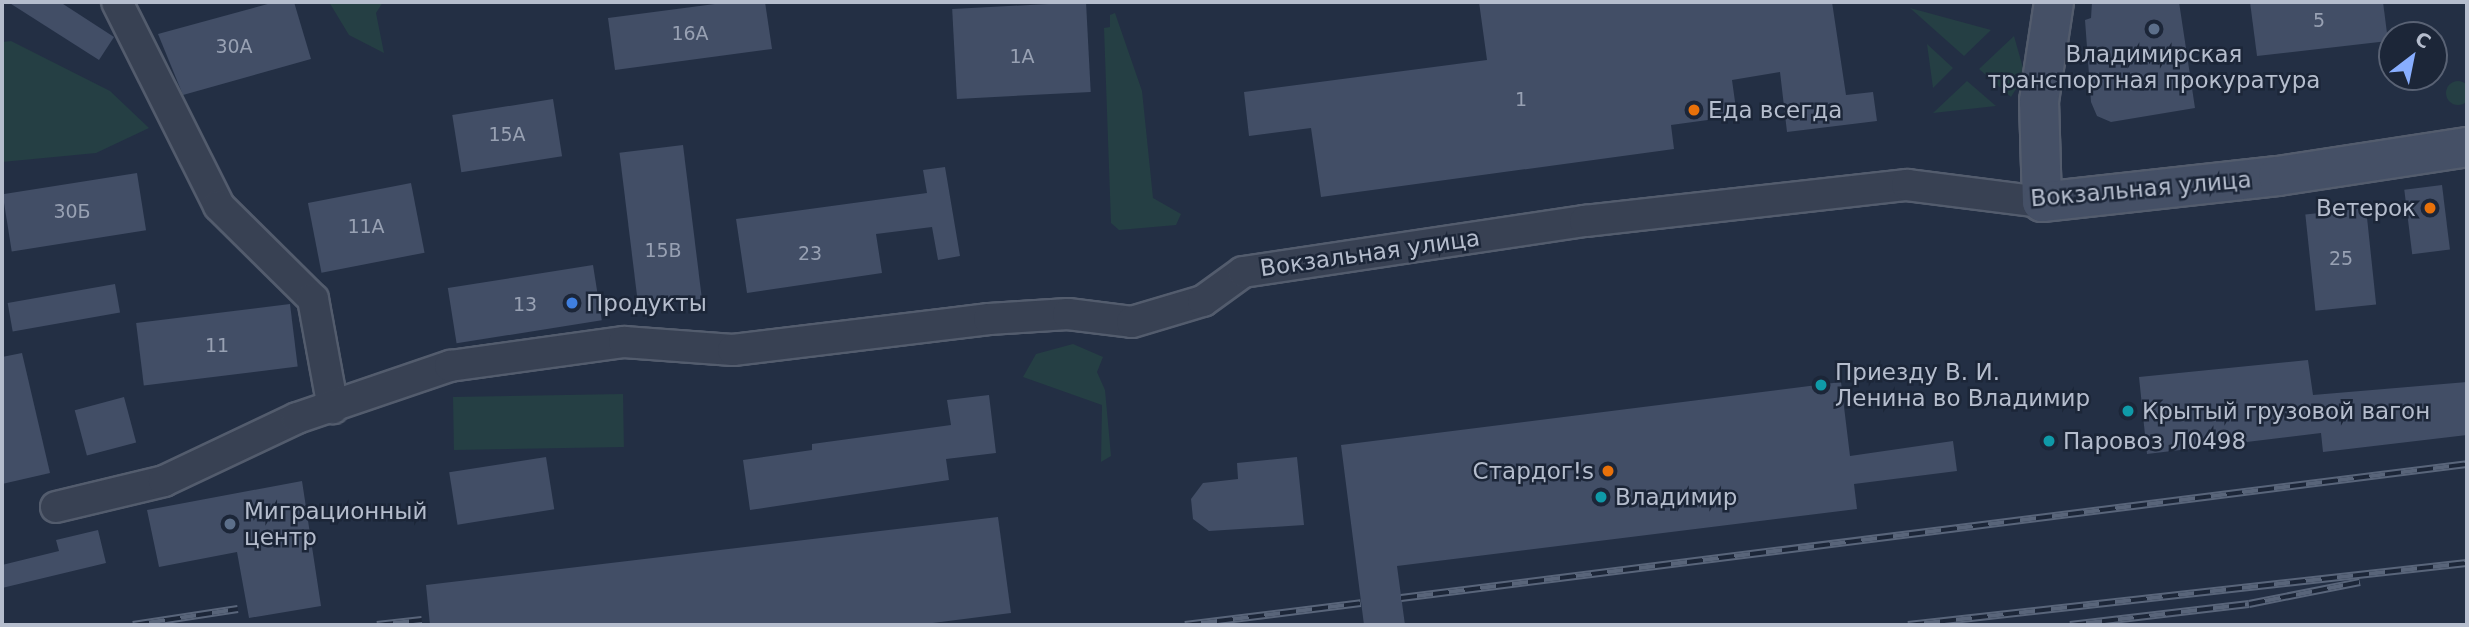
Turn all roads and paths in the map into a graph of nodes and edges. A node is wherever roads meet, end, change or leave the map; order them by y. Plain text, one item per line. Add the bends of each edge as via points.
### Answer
1 (117, 2) edge
2 (2054, 2) edge
3 (2467, 147) edge
4 (2042, 202) junction
5 (333, 408) junction
6 (56, 508) dead end

1 - 5 street via 219,206 313,299
2 - 4 main road via 2039,101
3 - 4 main road, Вокзальная улица via 2278,176
4 - 5 street, Вокзальная улица via 1907,185 1585,221 1243,272 1203,301 1132,321 1068,314 989,319 733,350 624,342 450,366
5 - 6 street, Вокзальная улица via 297,418 164,481

